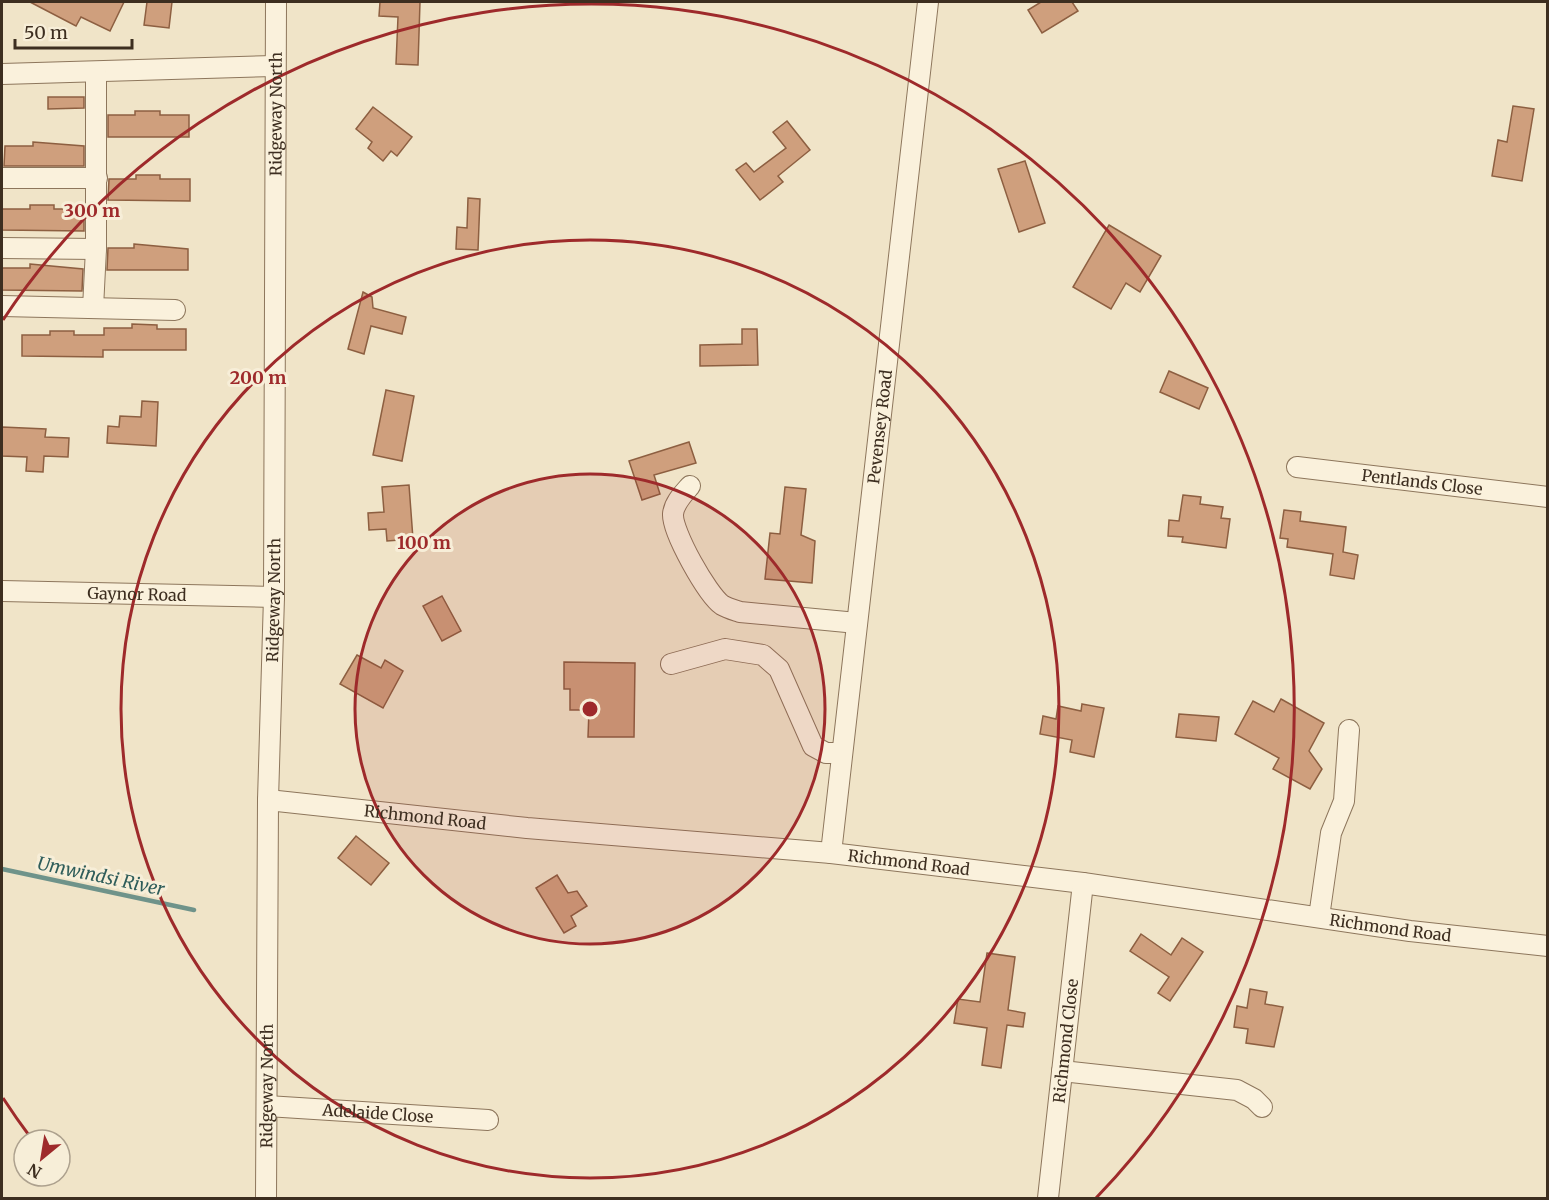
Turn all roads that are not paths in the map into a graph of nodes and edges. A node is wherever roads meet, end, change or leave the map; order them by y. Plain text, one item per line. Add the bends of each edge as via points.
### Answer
1 (276, 2) edge
2 (928, 2) edge
3 (274, 66) junction
4 (96, 73) junction
5 (2, 74) edge
6 (2, 178) edge
7 (97, 178) junction
8 (2, 248) edge
9 (96, 249) junction
10 (2, 306) edge
11 (93, 308) junction
12 (176, 310) dead end
13 (1297, 467) dead end
14 (690, 486) dead end
15 (1548, 497) edge
16 (2, 591) edge
17 (274, 597) junction
18 (857, 623) junction
19 (671, 664) dead end
20 (1349, 730) dead end
21 (841, 753) junction
22 (268, 800) junction
23 (831, 853) junction
24 (1083, 883) junction
25 (1319, 917) junction
26 (1548, 946) edge
27 (1062, 1071) junction
28 (267, 1106) junction
29 (1262, 1107) dead end
30 (488, 1120) dead end
31 (266, 1198) edge
32 (1048, 1198) edge

1 - 3 street, Ridgeway North
2 - 18 street, Pevensey Road
3 - 4 street
3 - 17 street, Ridgeway North
4 - 5 street
4 - 7 street
6 - 7 street
7 - 9 street
8 - 9 street
9 - 11 street
10 - 11 street
11 - 12 street
13 - 15 street, Pentlands Close
14 - 18 street via 673,512 675,527 707,587 722,604 740,612
16 - 17 street, Gaynor Road
17 - 22 street, Ridgeway North
18 - 21 street, Pevensey Road
19 - 21 street via 725,649 763,655 779,669 813,746 826,753
20 - 25 street via 1344,801 1331,833
21 - 23 street, Pevensey Road
22 - 23 street, Richmond Road via 527,828
22 - 28 street, Ridgeway North
23 - 24 street, Richmond Road
24 - 25 street, Richmond Road
24 - 27 street, Richmond Close
25 - 26 street, Richmond Road
27 - 29 street via 1237,1090
27 - 32 street, Richmond Close
28 - 30 street, Adelaide Close
28 - 31 street, Ridgeway North

